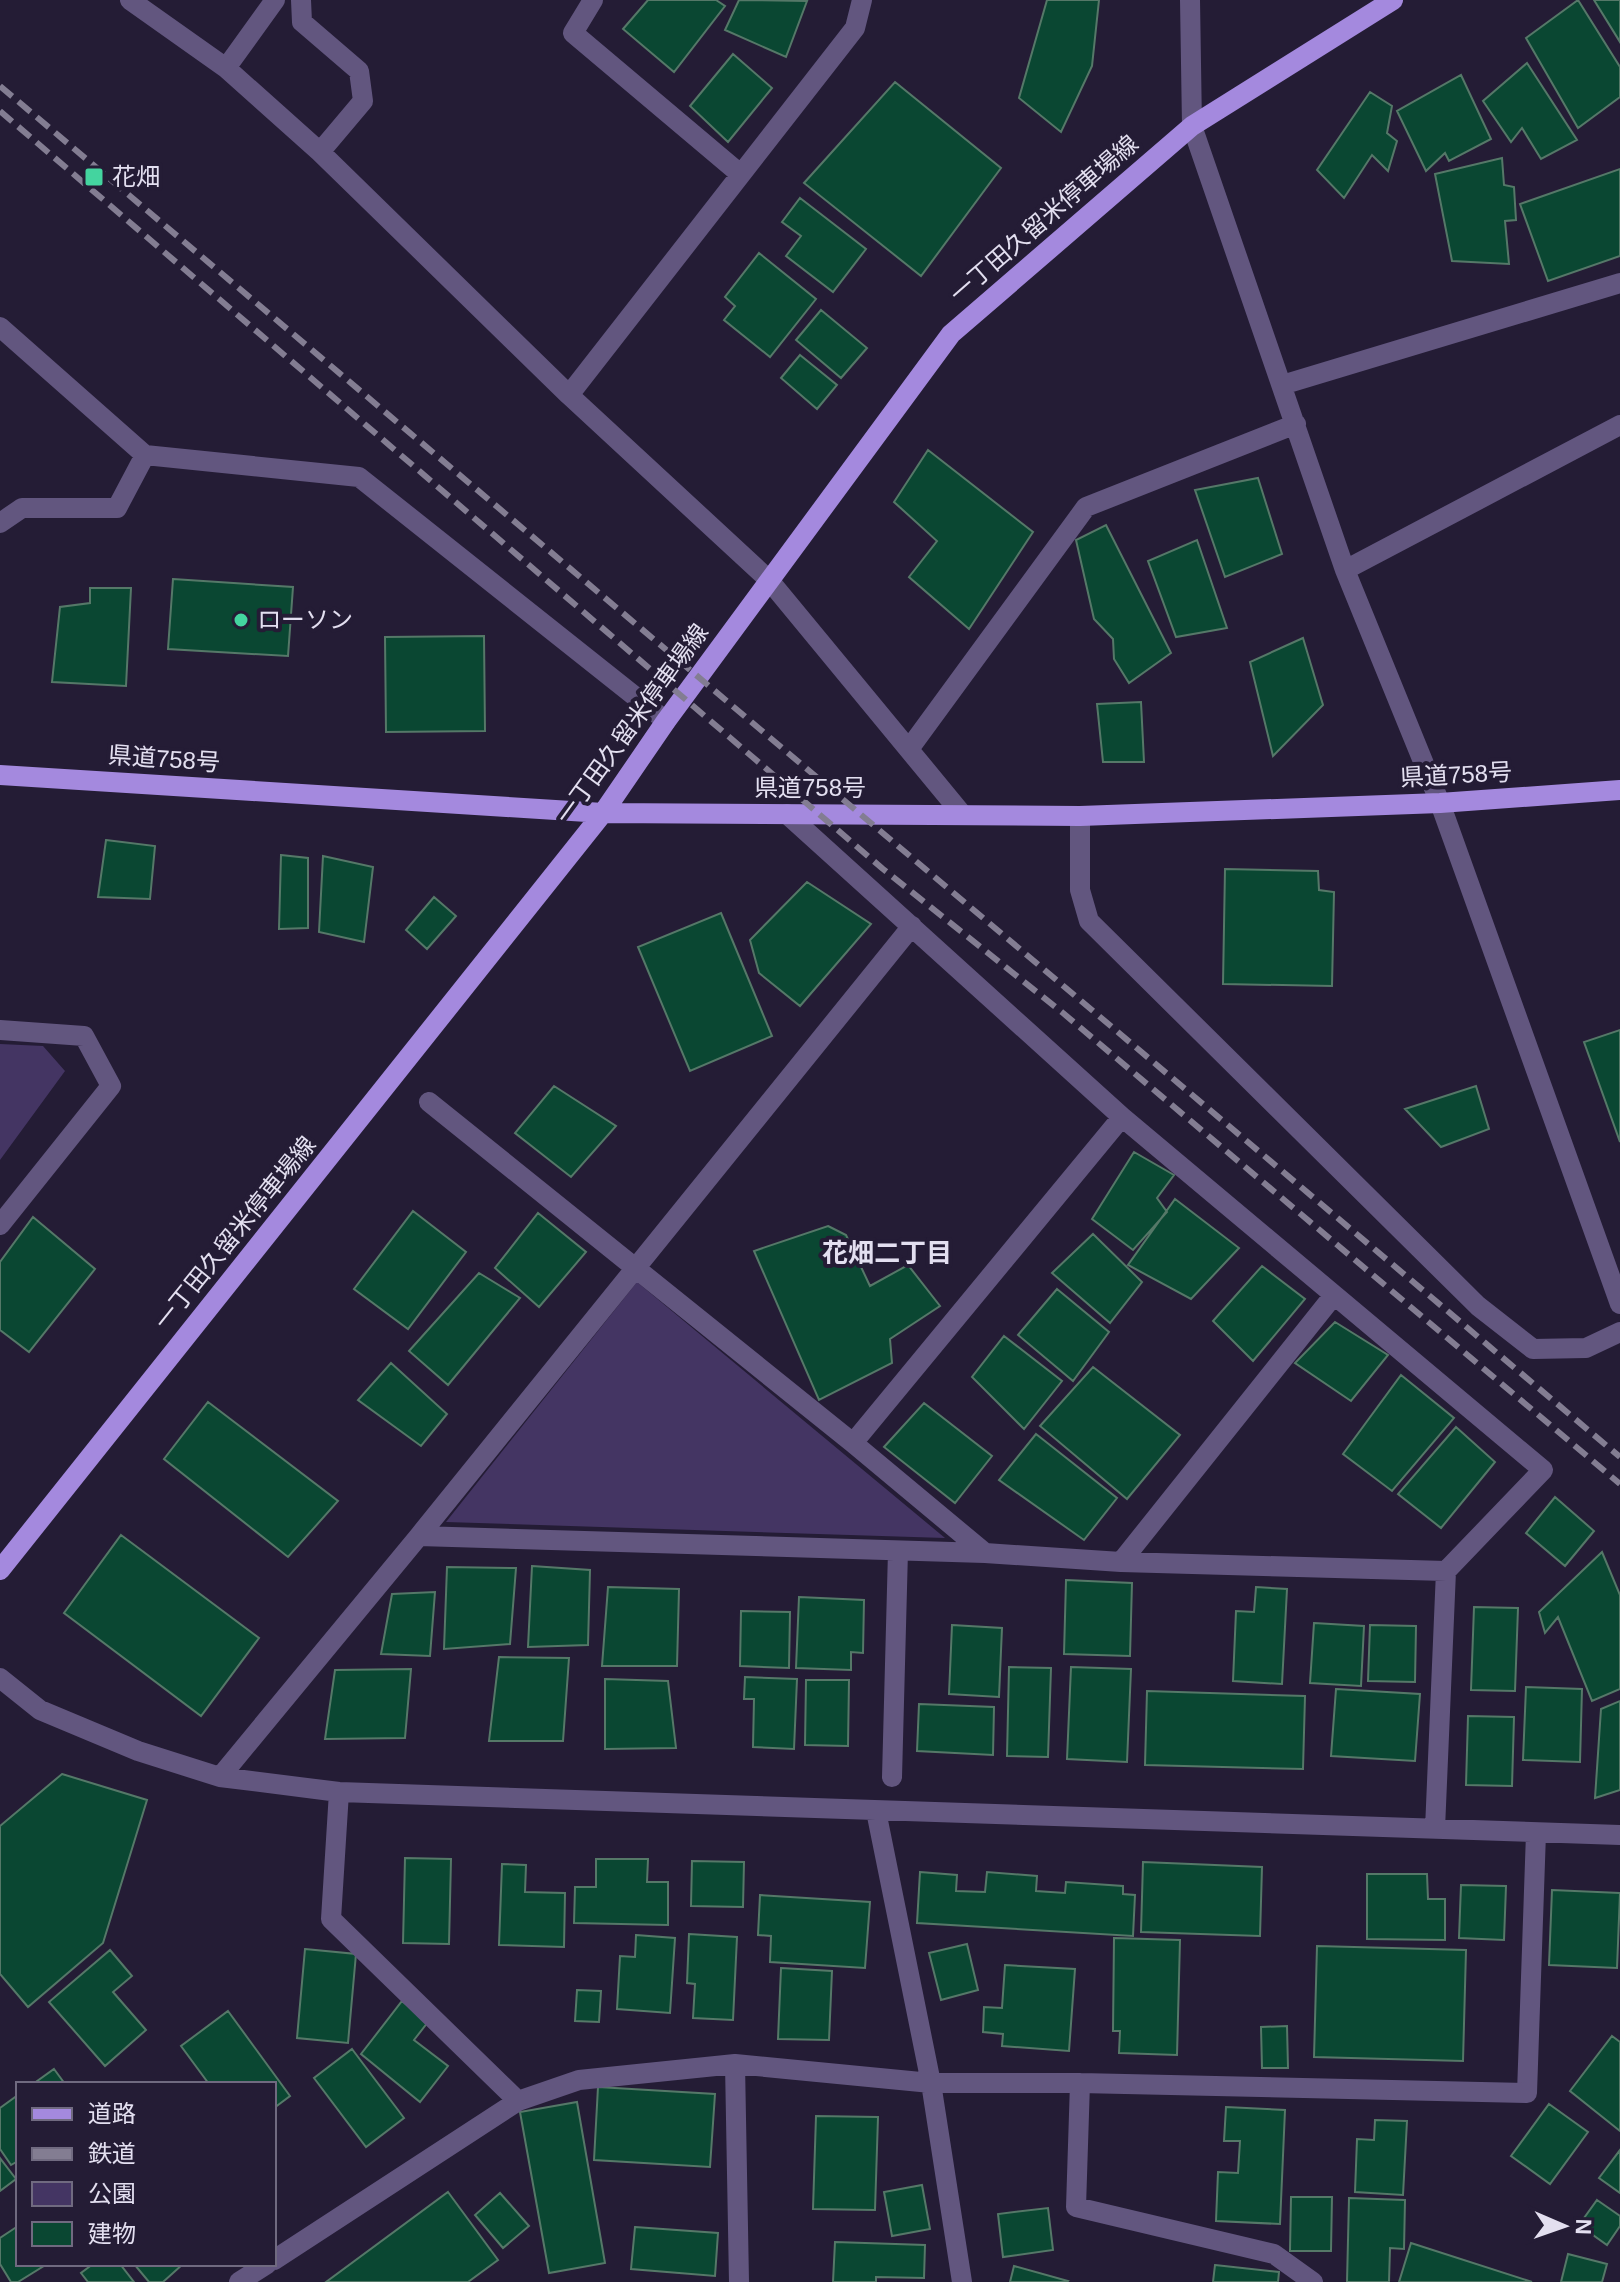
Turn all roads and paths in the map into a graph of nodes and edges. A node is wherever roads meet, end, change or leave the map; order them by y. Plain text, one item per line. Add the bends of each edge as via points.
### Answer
1 (130, 0) edge
2 (275, 0) edge
3 (301, 0) edge
4 (593, 0) edge
5 (862, 0) edge
6 (1190, 0) edge
7 (1393, 0) edge
8 (226, 68) junction
9 (1192, 126) junction
10 (320, 152) junction
11 (739, 173) junction
12 (1620, 283) edge
13 (0, 327) edge
14 (1282, 385) junction
15 (569, 395) junction
16 (1296, 424) junction
17 (1620, 425) edge
18 (145, 455) junction
19 (0, 523) edge
20 (1345, 570) junction
21 (769, 580) junction
22 (666, 721) junction
23 (909, 749) junction
24 (0, 775) edge
25 (1620, 790) edge
26 (1440, 803) junction
27 (603, 813) junction
28 (787, 814) junction
29 (962, 814) junction
30 (1080, 816) junction
31 (912, 926) junction
32 (0, 1030) edge
33 (429, 1102) dead end
34 (1122, 1117) junction
35 (0, 1225) edge
36 (634, 1269) junction
37 (1334, 1295) junction
38 (1620, 1304) edge
39 (1620, 1332) edge
40 (853, 1443) junction
41 (419, 1536) junction
42 (898, 1551) junction
43 (985, 1553) junction
44 (1121, 1562) junction
45 (0, 1570) edge
46 (1446, 1571) junction
47 (0, 1678) edge
48 (220, 1777) junction
49 (892, 1777) dead end
50 (339, 1792) junction
51 (876, 1811) junction
52 (1435, 1829) junction
53 (1536, 1833) junction
54 (1620, 1835) edge
55 (735, 2064) junction
56 (931, 2083) junction
57 (1080, 2083) junction
58 (518, 2101) junction
59 (276, 2259) edge
60 (264, 2266) edge
61 (239, 2282) edge
62 (739, 2282) edge
63 (962, 2282) edge
64 (1313, 2282) edge

1 - 8 street
2 - 8 street
3 - 10 street via 302,22 359,71 363,101
4 - 11 street via 573,33
5 - 11 street via 855,28
6 - 9 street
7 - 9 main road, 一丁田久留米停車場線
8 - 10 street
9 - 14 street
9 - 21 main road, 一丁田久留米停車場線 via 951,334
10 - 15 street
11 - 15 street
12 - 14 street
13 - 18 street
14 - 16 street
15 - 21 street
16 - 20 street
16 - 23 street via 1086,507
17 - 20 street
18 - 19 street via 117,508 22,508
18 - 22 street via 359,477
20 - 26 street
21 - 22 main road, 一丁田久留米停車場線
21 - 23 street
22 - 27 main road, 一丁田久留米停車場線
23 - 29 street
24 - 27 main road, 県道758号
25 - 26 main road, 県道758号
26 - 30 main road, 県道758号
26 - 38 street
27 - 28 main road, 県道758号
27 - 45 main road, 一丁田久留米停車場線
28 - 29 main road, 県道758号
28 - 31 street
29 - 30 main road, 県道758号
30 - 39 street via 1080,890 1089,921 1478,1306 1533,1349 1586,1348
31 - 34 street
31 - 36 street
32 - 35 street via 84,1036 111,1086
33 - 36 street
34 - 37 street
34 - 40 street
36 - 40 street
36 - 41 street
37 - 44 street
37 - 46 street via 1543,1470
40 - 43 street
41 - 42 street
41 - 48 street
42 - 43 street
42 - 49 street
43 - 44 street
44 - 46 street
46 - 52 street
47 - 48 street via 40,1710 138,1751
48 - 50 street
50 - 51 street
50 - 58 street via 331,1919
51 - 52 street
51 - 56 street
52 - 53 street
53 - 54 street
53 - 57 street via 1527,2093
55 - 56 street
55 - 58 street via 579,2080
55 - 62 street
56 - 57 street
56 - 63 street
57 - 64 street via 1076,2207 1274,2254
58 - 59 street
60 - 61 street

